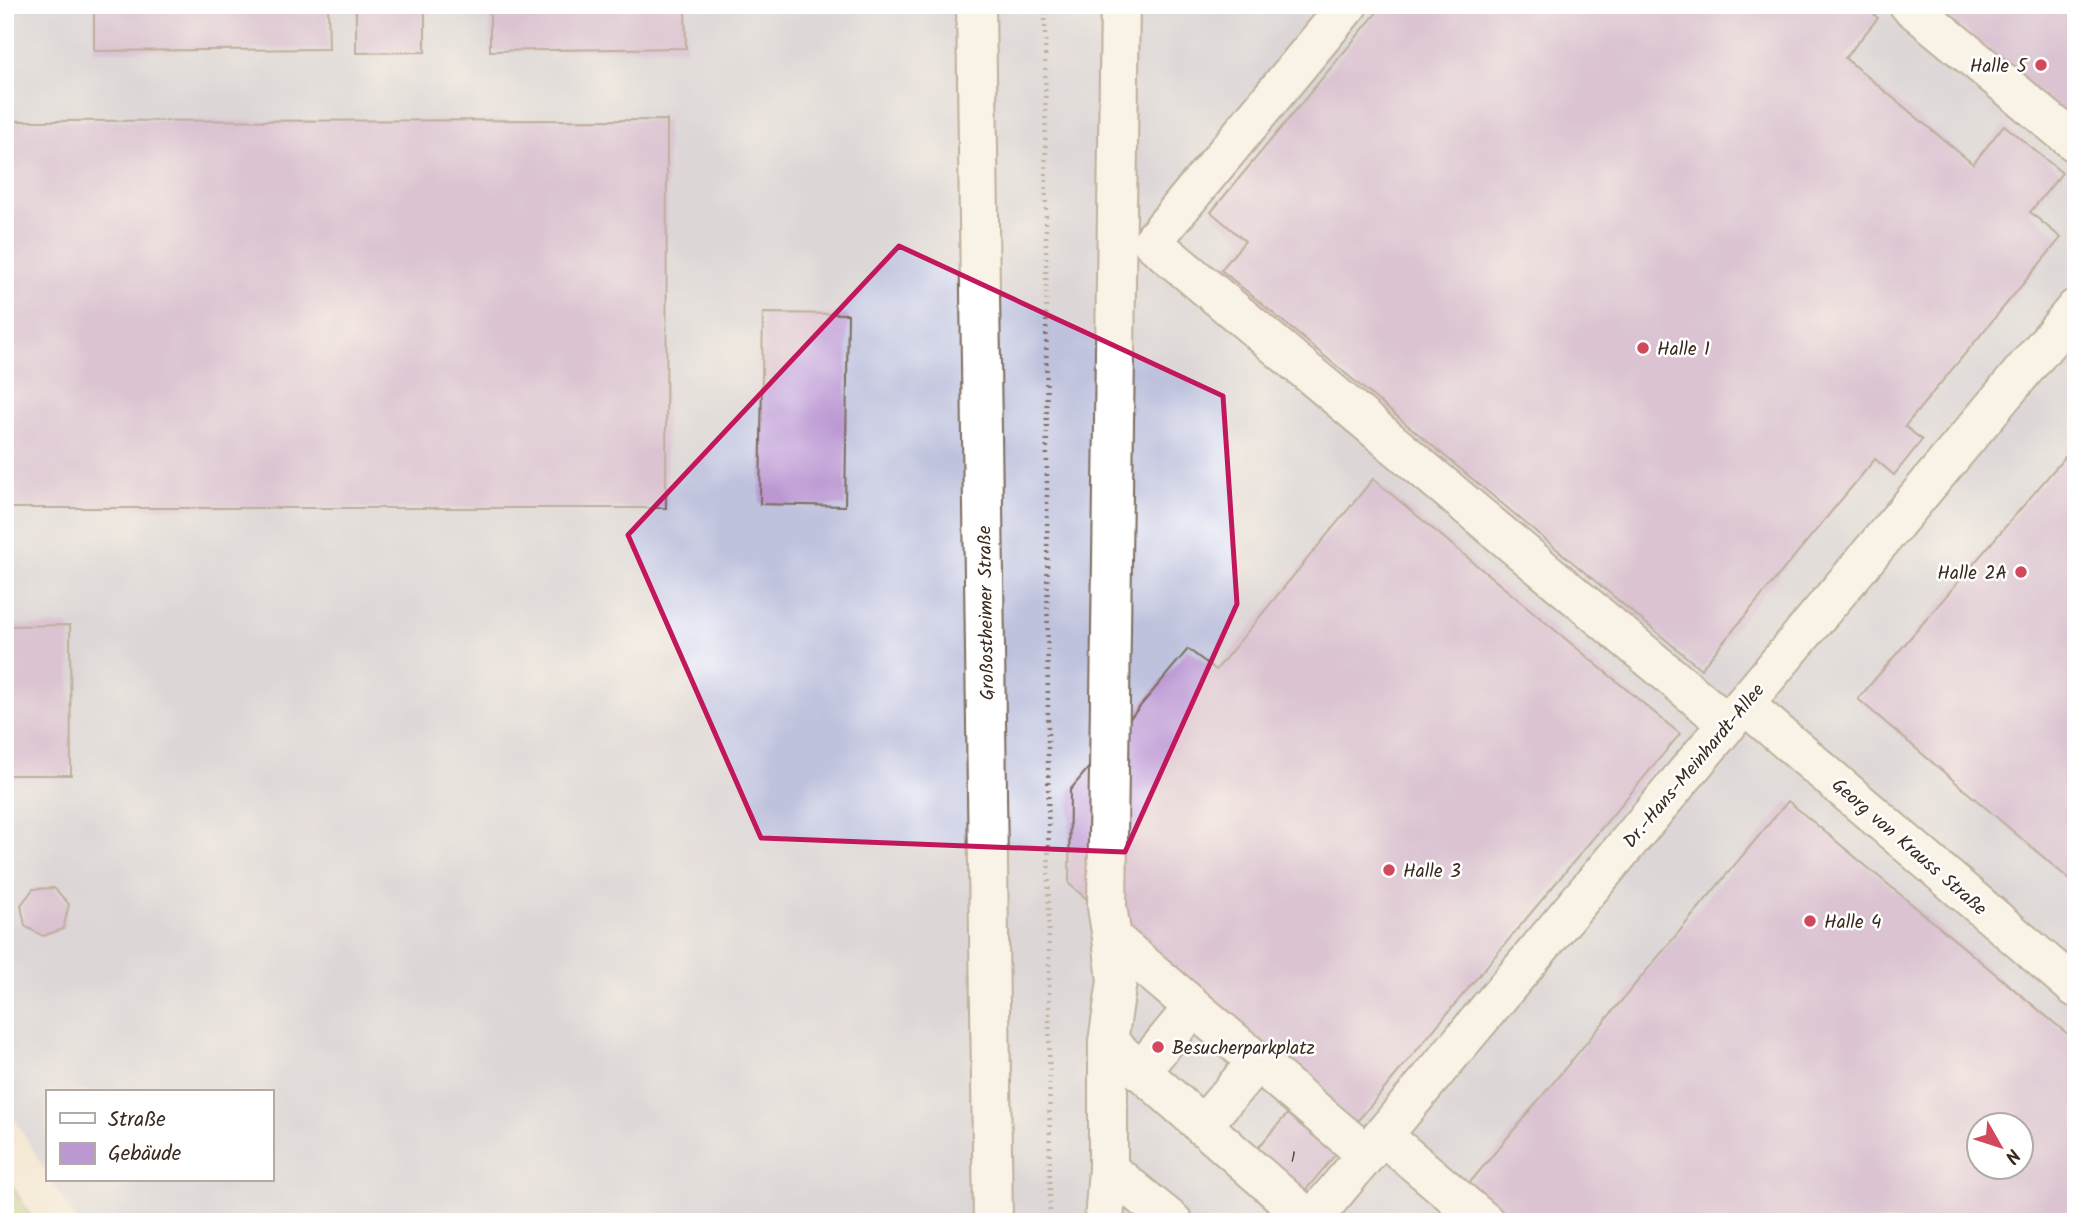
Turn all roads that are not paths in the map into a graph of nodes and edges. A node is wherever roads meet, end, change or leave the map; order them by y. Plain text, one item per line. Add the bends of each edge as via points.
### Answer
1 (976, 5) edge
2 (1120, 5) edge
3 (1348, 5) edge
4 (1909, 5) edge
5 (2076, 143) edge
6 (1118, 220) junction
7 (1152, 242) junction
8 (2076, 308) edge
9 (1736, 714) junction
10 (1112, 938) junction
11 (2076, 988) edge
12 (1191, 1010) dead end
13 (1108, 1042) junction
14 (1254, 1065) dead end
15 (1141, 1071) junction
16 (1202, 1126) junction
17 (1374, 1145) junction
18 (1108, 1169) junction
19 (1311, 1221) edge
20 (993, 1222) edge
21 (1104, 1222) edge
22 (1173, 1222) edge
23 (1485, 1222) edge

1 - 20 main road, Großostheimer Straße
2 - 6 main road
3 - 7 main road
4 - 5 main road
6 - 7 main road, Georg von Krauss Straße
6 - 10 main road via 1107,907
7 - 9 main road, Georg von Krauss Straße
8 - 9 main road, Dr.-Hans-Meinhardt-Allee
9 - 11 main road, Georg von Krauss Straße
9 - 17 main road, Dr.-Hans-Meinhardt-Allee
10 - 13 main road via 1116,981
10 - 17 main road
12 - 15 main road
13 - 15 main road
13 - 18 main road
14 - 16 main road
15 - 16 main road
16 - 19 main road
17 - 19 main road, Dr.-Hans-Meinhardt-Allee
17 - 23 main road
18 - 21 main road
18 - 22 main road

